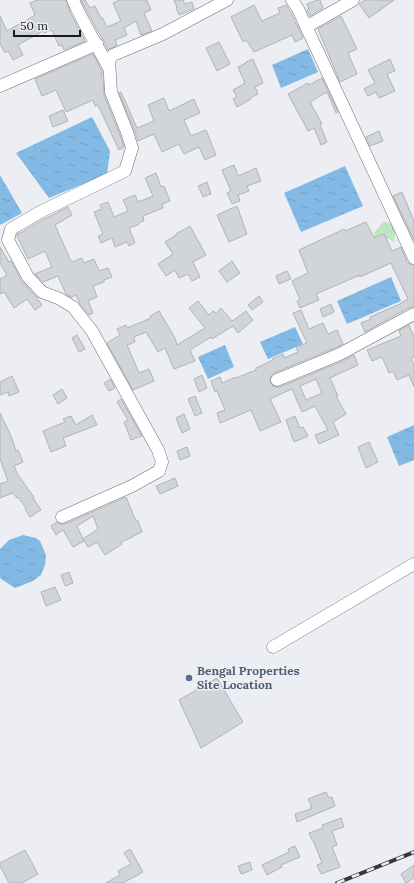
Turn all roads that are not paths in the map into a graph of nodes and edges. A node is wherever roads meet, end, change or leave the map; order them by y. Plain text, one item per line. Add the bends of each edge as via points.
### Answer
1 (72, 0) edge
2 (227, 0) edge
3 (292, 0) edge
4 (353, 0) edge
5 (306, 26) junction
6 (96, 44) junction
7 (109, 68) junction
8 (0, 86) edge
9 (414, 258) edge
10 (414, 314) edge
11 (277, 380) dead end
12 (62, 517) dead end
13 (414, 564) edge
14 (273, 647) dead end

1 - 6 street
2 - 7 street via 163,34 113,55 109,60
3 - 5 street
4 - 5 street
5 - 9 street
6 - 7 street
6 - 8 street
7 - 12 street via 111,92 132,148 124,171 11,229 8,240 28,277 42,292 73,307 92,331 158,450 162,462 159,471 132,486
10 - 11 street via 340,354
13 - 14 street

